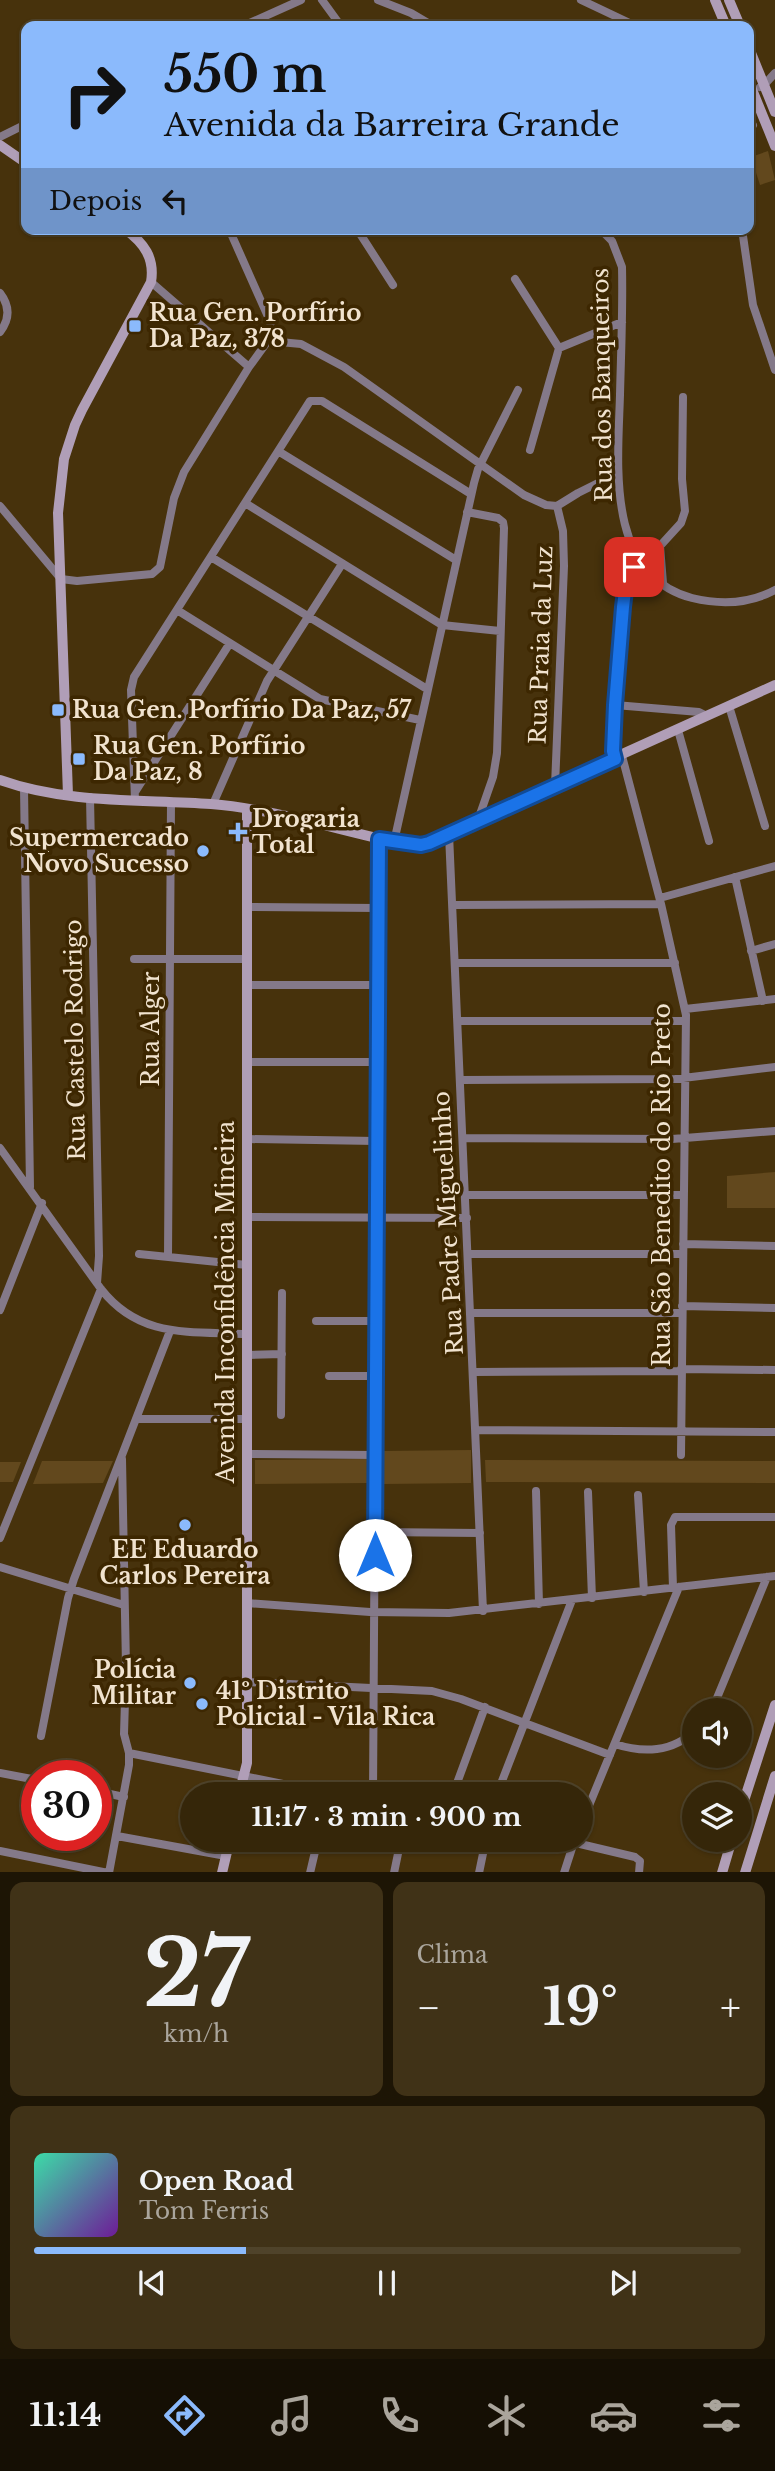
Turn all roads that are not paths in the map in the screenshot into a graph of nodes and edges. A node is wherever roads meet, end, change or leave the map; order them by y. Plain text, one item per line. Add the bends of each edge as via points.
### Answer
1 (301, 0) edge
2 (322, 0) edge
3 (378, 0) edge
4 (581, 0) edge
5 (715, 0) edge
6 (729, 0) edge
7 (254, 21) edge
8 (337, 21) edge
9 (425, 21) edge
10 (625, 21) edge
11 (724, 21) edge
12 (738, 21) edge
13 (754, 60) edge
14 (775, 73) edge
15 (764, 85) junction
16 (754, 86) edge
17 (754, 96) edge
18 (775, 112) edge
19 (21, 126) edge
20 (0, 137) edge
21 (0, 145) edge
22 (775, 146) edge
23 (21, 160) edge
24 (132, 235) edge
25 (232, 235) edge
26 (361, 235) edge
27 (606, 235) edge
28 (743, 235) edge
29 (515, 279) dead end
30 (151, 282) junction
31 (393, 285) dead end
32 (0, 293) edge
33 (622, 322) junction
34 (0, 332) edge
35 (269, 341) junction
36 (559, 348) junction
37 (249, 367) junction
38 (775, 370) edge
39 (518, 390) dead end
40 (683, 397) dead end
41 (530, 450) dead end
42 (278, 451) junction
43 (481, 464) junction
44 (618, 473) junction
45 (471, 494) junction
46 (245, 503) junction
47 (0, 506) edge
48 (557, 506) junction
49 (467, 512) junction
50 (635, 554) junction
51 (211, 557) junction
52 (456, 560) junction
53 (342, 564) junction
54 (61, 579) junction
55 (660, 581) junction
56 (627, 583) junction
57 (775, 590) edge
58 (177, 610) junction
59 (308, 617) junction
60 (442, 625) junction
61 (500, 631) junction
62 (230, 643) junction
63 (273, 670) junction
64 (775, 685) edge
65 (427, 689) junction
66 (615, 705) junction
67 (729, 706) junction
68 (707, 716) junction
69 (421, 720) junction
70 (678, 730) junction
71 (618, 757) junction
72 (0, 780) edge
73 (555, 786) junction
74 (24, 788) junction
75 (68, 795) junction
76 (135, 796) junction
77 (90, 797) junction
78 (171, 802) junction
79 (213, 804) junction
80 (247, 809) junction
81 (478, 820) junction
82 (765, 826) dead end
83 (449, 834) junction
84 (379, 839) junction
85 (709, 841) dead end
86 (394, 842) junction
87 (775, 866) edge
88 (735, 877) junction
89 (660, 901) junction
90 (453, 905) junction
91 (248, 907) junction
92 (377, 908) junction
93 (775, 944) edge
94 (751, 951) junction
95 (170, 958) junction
96 (134, 959) dead end
97 (247, 959) junction
98 (675, 962) junction
99 (456, 963) junction
100 (247, 985) junction
101 (377, 985) junction
102 (775, 999) edge
103 (763, 1001) junction
104 (685, 1009) junction
105 (458, 1021) junction
106 (686, 1021) junction
107 (247, 1062) junction
108 (377, 1062) junction
109 (775, 1068) edge
110 (685, 1077) junction
111 (461, 1080) junction
112 (775, 1131) edge
113 (463, 1138) junction
114 (684, 1138) junction
115 (247, 1139) junction
116 (376, 1141) junction
117 (0, 1148) edge
118 (30, 1186) junction
119 (466, 1195) junction
120 (684, 1195) junction
121 (42, 1203) junction
122 (247, 1217) junction
123 (467, 1218) junction
124 (376, 1219) junction
125 (683, 1244) junction
126 (775, 1246) edge
127 (139, 1254) dead end
128 (469, 1254) junction
129 (683, 1254) junction
130 (168, 1257) junction
131 (247, 1265) junction
132 (99, 1286) junction
133 (282, 1293) dead end
134 (775, 1308) edge
135 (682, 1309) junction
136 (0, 1310) edge
137 (471, 1313) junction
138 (316, 1321) dead end
139 (376, 1321) junction
140 (170, 1331) junction
141 (247, 1334) junction
142 (247, 1354) junction
143 (282, 1354) junction
144 (681, 1370) junction
145 (775, 1370) edge
146 (474, 1372) junction
147 (330, 1376) dead end
148 (376, 1376) junction
149 (281, 1415) dead end
150 (136, 1419) junction
151 (247, 1419) junction
152 (476, 1430) junction
153 (681, 1431) junction
154 (775, 1432) edge
155 (247, 1454) junction
156 (375, 1455) junction
157 (681, 1455) dead end
158 (121, 1456) junction
159 (536, 1491) dead end
160 (588, 1492) dead end
161 (638, 1495) dead end
162 (775, 1517) edge
163 (375, 1532) junction
164 (480, 1533) junction
165 (0, 1538) edge
166 (0, 1567) edge
167 (771, 1576) edge
168 (676, 1588) junction
169 (71, 1589) junction
170 (644, 1592) junction
171 (592, 1598) junction
172 (572, 1600) junction
173 (247, 1603) junction
174 (539, 1604) junction
175 (124, 1605) junction
176 (483, 1611) junction
177 (375, 1612) junction
178 (247, 1682) junction
179 (374, 1688) junction
180 (717, 1698) edge
181 (775, 1705) edge
182 (485, 1707) junction
183 (524, 1723) junction
184 (41, 1736) dead end
185 (682, 1740) edge
186 (615, 1744) junction
187 (129, 1753) junction
188 (610, 1755) junction
189 (0, 1773) edge
190 (244, 1774) junction
191 (775, 1776) edge
192 (21, 1777) edge
193 (242, 1782) edge
194 (280, 1782) edge
195 (373, 1782) edge
196 (457, 1782) edge
197 (502, 1782) edge
198 (750, 1782) edge
199 (773, 1788) edge
200 (112, 1794) edge
201 (593, 1796) edge
202 (124, 1797) junction
203 (117, 1836) junction
204 (593, 1846) edge
205 (0, 1851) edge
206 (227, 1852) edge
207 (315, 1852) edge
208 (398, 1852) edge
209 (483, 1852) edge
210 (570, 1852) edge
211 (728, 1852) edge
212 (226, 1856) junction
213 (109, 1872) edge
214 (222, 1872) edge
215 (310, 1872) edge
216 (394, 1872) edge
217 (479, 1872) edge
218 (564, 1872) edge
219 (639, 1872) edge
220 (722, 1872) edge
221 (744, 1872) edge

1 - 7 street
2 - 8 street
3 - 9 street
4 - 10 street
5 - 11 street
6 - 12 street
13 - 15 street
14 - 15 street
15 - 16 street
15 - 18 street
17 - 22 street
19 - 20 street
21 - 23 street
24 - 30 street via 149,254
25 - 35 street via 269,319 273,334
26 - 31 street
27 - 33 street, Rua dos Banqueiros via 622,267
28 - 38 street via 752,305
29 - 36 street
30 - 37 street
30 - 54 street via 82,410 64,459 59,498
32 - 34 street via 8,314
33 - 36 street
33 - 44 street, Rua dos Banqueiros
35 - 37 street
35 - 43 street via 301,344 344,367
36 - 41 street
37 - 54 street via 184,472 160,567 152,574
39 - 43 street
40 - 55 street via 685,511 681,523 660,546
42 - 45 street via 310,401 322,401
42 - 46 street
42 - 52 street
43 - 45 street
43 - 48 street via 524,495
44 - 48 street
44 - 50 street, Rua dos Banqueiros via 624,522
45 - 49 street
46 - 51 street
46 - 53 street
47 - 54 street
48 - 73 street, Rua Praia da Luz via 564,566
49 - 52 street
49 - 61 street via 503,522
50 - 55 street, Rua dos Banqueiros
50 - 56 street, Rua São Benedito do Rio Preto
51 - 58 street
51 - 59 street
52 - 60 street
53 - 59 street
53 - 60 street
54 - 75 street
55 - 56 street
55 - 57 street, Rua dos Banqueiros via 686,596 718,603 759,598
56 - 66 street, Rua São Benedito do Rio Preto
58 - 62 street
58 - 76 street via 132,683
59 - 63 street
59 - 65 street
60 - 61 street
60 - 65 street
61 - 81 street via 496,764
62 - 63 street
62 - 76 street
63 - 69 street via 328,702
63 - 79 street
64 - 67 street
65 - 69 street
66 - 68 street
66 - 71 street, Rua São Benedito do Rio Preto via 613,751
67 - 68 street
67 - 82 street
68 - 70 street
69 - 86 street
70 - 71 street
70 - 85 street
71 - 73 street
71 - 89 street, Rua São Benedito do Rio Preto
72 - 74 street
73 - 81 street
74 - 75 street
74 - 118 street
75 - 77 street
76 - 77 street
76 - 78 street
77 - 132 street, Rua Castelo Rodrigo
78 - 79 street
78 - 95 street, Rua Alger
79 - 80 street
80 - 84 street
80 - 91 street, Avenida Inconfidência Mineira
81 - 83 street
83 - 86 street via 425,844
83 - 90 street, Rua Padre Miguelinho
84 - 86 street
84 - 92 street
87 - 88 street
88 - 89 street
88 - 94 street
89 - 90 street
89 - 98 street, Rua São Benedito do Rio Preto
90 - 99 street, Rua Padre Miguelinho
91 - 92 street
91 - 97 street, Avenida Inconfidência Mineira
92 - 101 street
93 - 94 street
94 - 103 street
95 - 96 street
95 - 97 street
95 - 130 street, Rua Alger
97 - 100 street, Avenida Inconfidência Mineira
98 - 99 street
98 - 104 street, Rua São Benedito do Rio Preto
99 - 105 street, Rua Padre Miguelinho
100 - 101 street
100 - 107 street, Avenida Inconfidência Mineira
101 - 108 street
102 - 103 street
103 - 104 street
104 - 106 street, Rua São Benedito do Rio Preto
105 - 106 street
105 - 111 street, Rua Padre Miguelinho
106 - 110 street, Rua São Benedito do Rio Preto
107 - 108 street
107 - 115 street, Avenida Inconfidência Mineira
108 - 116 street
109 - 110 street
110 - 111 street
110 - 114 street, Rua São Benedito do Rio Preto
111 - 113 street, Rua Padre Miguelinho
112 - 114 street
113 - 114 street
113 - 119 street, Rua Padre Miguelinho
114 - 120 street, Rua São Benedito do Rio Preto
115 - 116 street
115 - 122 street, Avenida Inconfidência Mineira
116 - 124 street
117 - 118 street
118 - 121 street
119 - 120 street
119 - 123 street, Rua Padre Miguelinho
120 - 125 street, Rua São Benedito do Rio Preto
121 - 132 street
121 - 136 street
122 - 124 street
122 - 131 street, Avenida Inconfidência Mineira
123 - 124 street
123 - 128 street, Rua Padre Miguelinho
124 - 139 street
125 - 126 street
125 - 129 street, Rua São Benedito do Rio Preto
127 - 130 street
128 - 129 street
128 - 137 street, Rua Padre Miguelinho
129 - 135 street, Rua São Benedito do Rio Preto
130 - 131 street
131 - 141 street, Avenida Inconfidência Mineira
132 - 140 street via 129,1315
132 - 165 street, Rua Castelo Rodrigo
133 - 143 street
134 - 135 street
135 - 137 street
135 - 144 street, Rua São Benedito do Rio Preto
137 - 146 street, Rua Padre Miguelinho
138 - 139 street
139 - 148 street
140 - 141 street
140 - 150 street
141 - 142 street, Avenida Inconfidência Mineira
142 - 143 street
142 - 151 street, Avenida Inconfidência Mineira
143 - 149 street
144 - 145 street
144 - 146 street
144 - 153 street, Rua São Benedito do Rio Preto
146 - 152 street, Rua Padre Miguelinho
147 - 148 street
148 - 156 street
150 - 151 street
150 - 158 street
151 - 155 street, Avenida Inconfidência Mineira
152 - 153 street
152 - 164 street, Rua Padre Miguelinho
153 - 154 street
153 - 157 street, Rua São Benedito do Rio Preto
155 - 156 street
155 - 173 street, Avenida Inconfidência Mineira
156 - 163 street
158 - 169 street
158 - 175 street
159 - 174 street
160 - 171 street
161 - 170 street
162 - 168 street via 675,1517 671,1525
163 - 164 street
163 - 177 street
164 - 176 street, Rua Padre Miguelinho
166 - 169 street
167 - 168 street
167 - 180 street
168 - 170 street
168 - 186 street
169 - 175 street
169 - 184 street
170 - 171 street
171 - 172 street
172 - 174 street
172 - 183 street
173 - 177 street
173 - 178 street, Avenida Inconfidência Mineira
174 - 176 street
175 - 187 street via 124,1734
176 - 177 street
177 - 179 street
178 - 179 street
178 - 190 street, Avenida Inconfidência Mineira
179 - 182 street via 432,1691
179 - 195 street
181 - 198 street
182 - 183 street
182 - 196 street
183 - 188 street
183 - 197 street
185 - 186 street via 663,1749 638,1750
186 - 188 street
187 - 190 street
187 - 202 street
188 - 201 street
189 - 192 street
190 - 193 street, Avenida Inconfidência Mineira
190 - 194 street
191 - 199 street
199 - 221 street
200 - 202 street
202 - 203 street
203 - 212 street
203 - 213 street
204 - 219 street via 635,1857 640,1861
205 - 213 street
206 - 212 street
207 - 215 street
208 - 216 street
209 - 217 street
210 - 218 street
211 - 220 street
212 - 214 street

